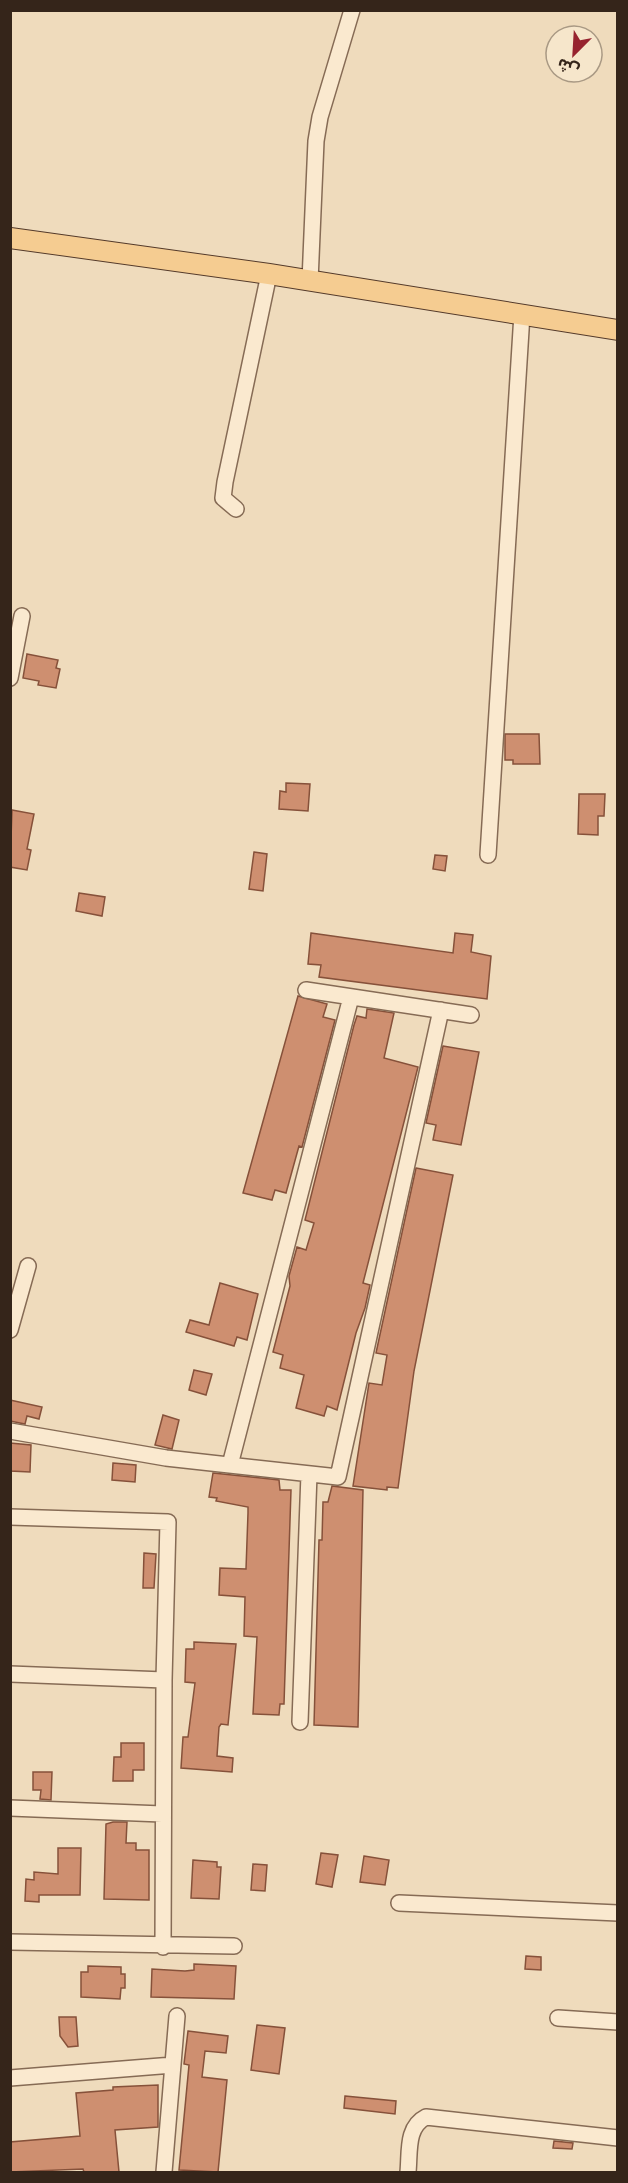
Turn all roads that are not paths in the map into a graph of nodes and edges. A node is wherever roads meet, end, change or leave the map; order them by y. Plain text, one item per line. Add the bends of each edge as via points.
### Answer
1 (352, 10) edge
2 (10, 238) edge
3 (269, 274) junction
4 (310, 281) junction
5 (522, 314) junction
6 (618, 330) edge
7 (236, 509) dead end
8 (22, 616) dead end
9 (11, 673) edge
10 (489, 855) dead end
11 (306, 990) dead end
12 (351, 997) junction
13 (441, 1010) junction
14 (471, 1015) dead end
15 (28, 1266) dead end
16 (10, 1330) edge
17 (10, 1431) edge
18 (230, 1465) junction
19 (309, 1474) junction
20 (10, 1517) edge
21 (10, 1674) edge
22 (164, 1680) junction
23 (300, 1722) dead end
24 (10, 1808) edge
25 (162, 1814) junction
26 (399, 1903) dead end
27 (618, 1913) edge
28 (10, 1942) edge
29 (234, 1946) dead end
30 (163, 1947) junction
31 (177, 2016) dead end
32 (558, 2018) dead end
33 (618, 2022) edge
34 (173, 2065) junction
35 (10, 2078) edge
36 (618, 2138) edge
37 (164, 2172) edge
38 (408, 2172) edge

1 - 4 street via 316,141
2 - 3 main road
3 - 4 main road
3 - 7 street via 225,482 223,498
4 - 5 main road
5 - 6 main road
5 - 10 street
8 - 9 street
11 - 12 street
12 - 13 street
12 - 18 street
13 - 14 street
13 - 19 street via 338,1477
15 - 16 street
17 - 18 street
18 - 19 street
19 - 23 street
20 - 22 street via 168,1522
21 - 22 street
22 - 25 street
24 - 25 street
25 - 30 street
26 - 27 street
28 - 30 street
29 - 30 street
31 - 34 street
32 - 33 street
34 - 35 street
34 - 37 street
36 - 38 street via 426,2117 416,2122 411,2132

